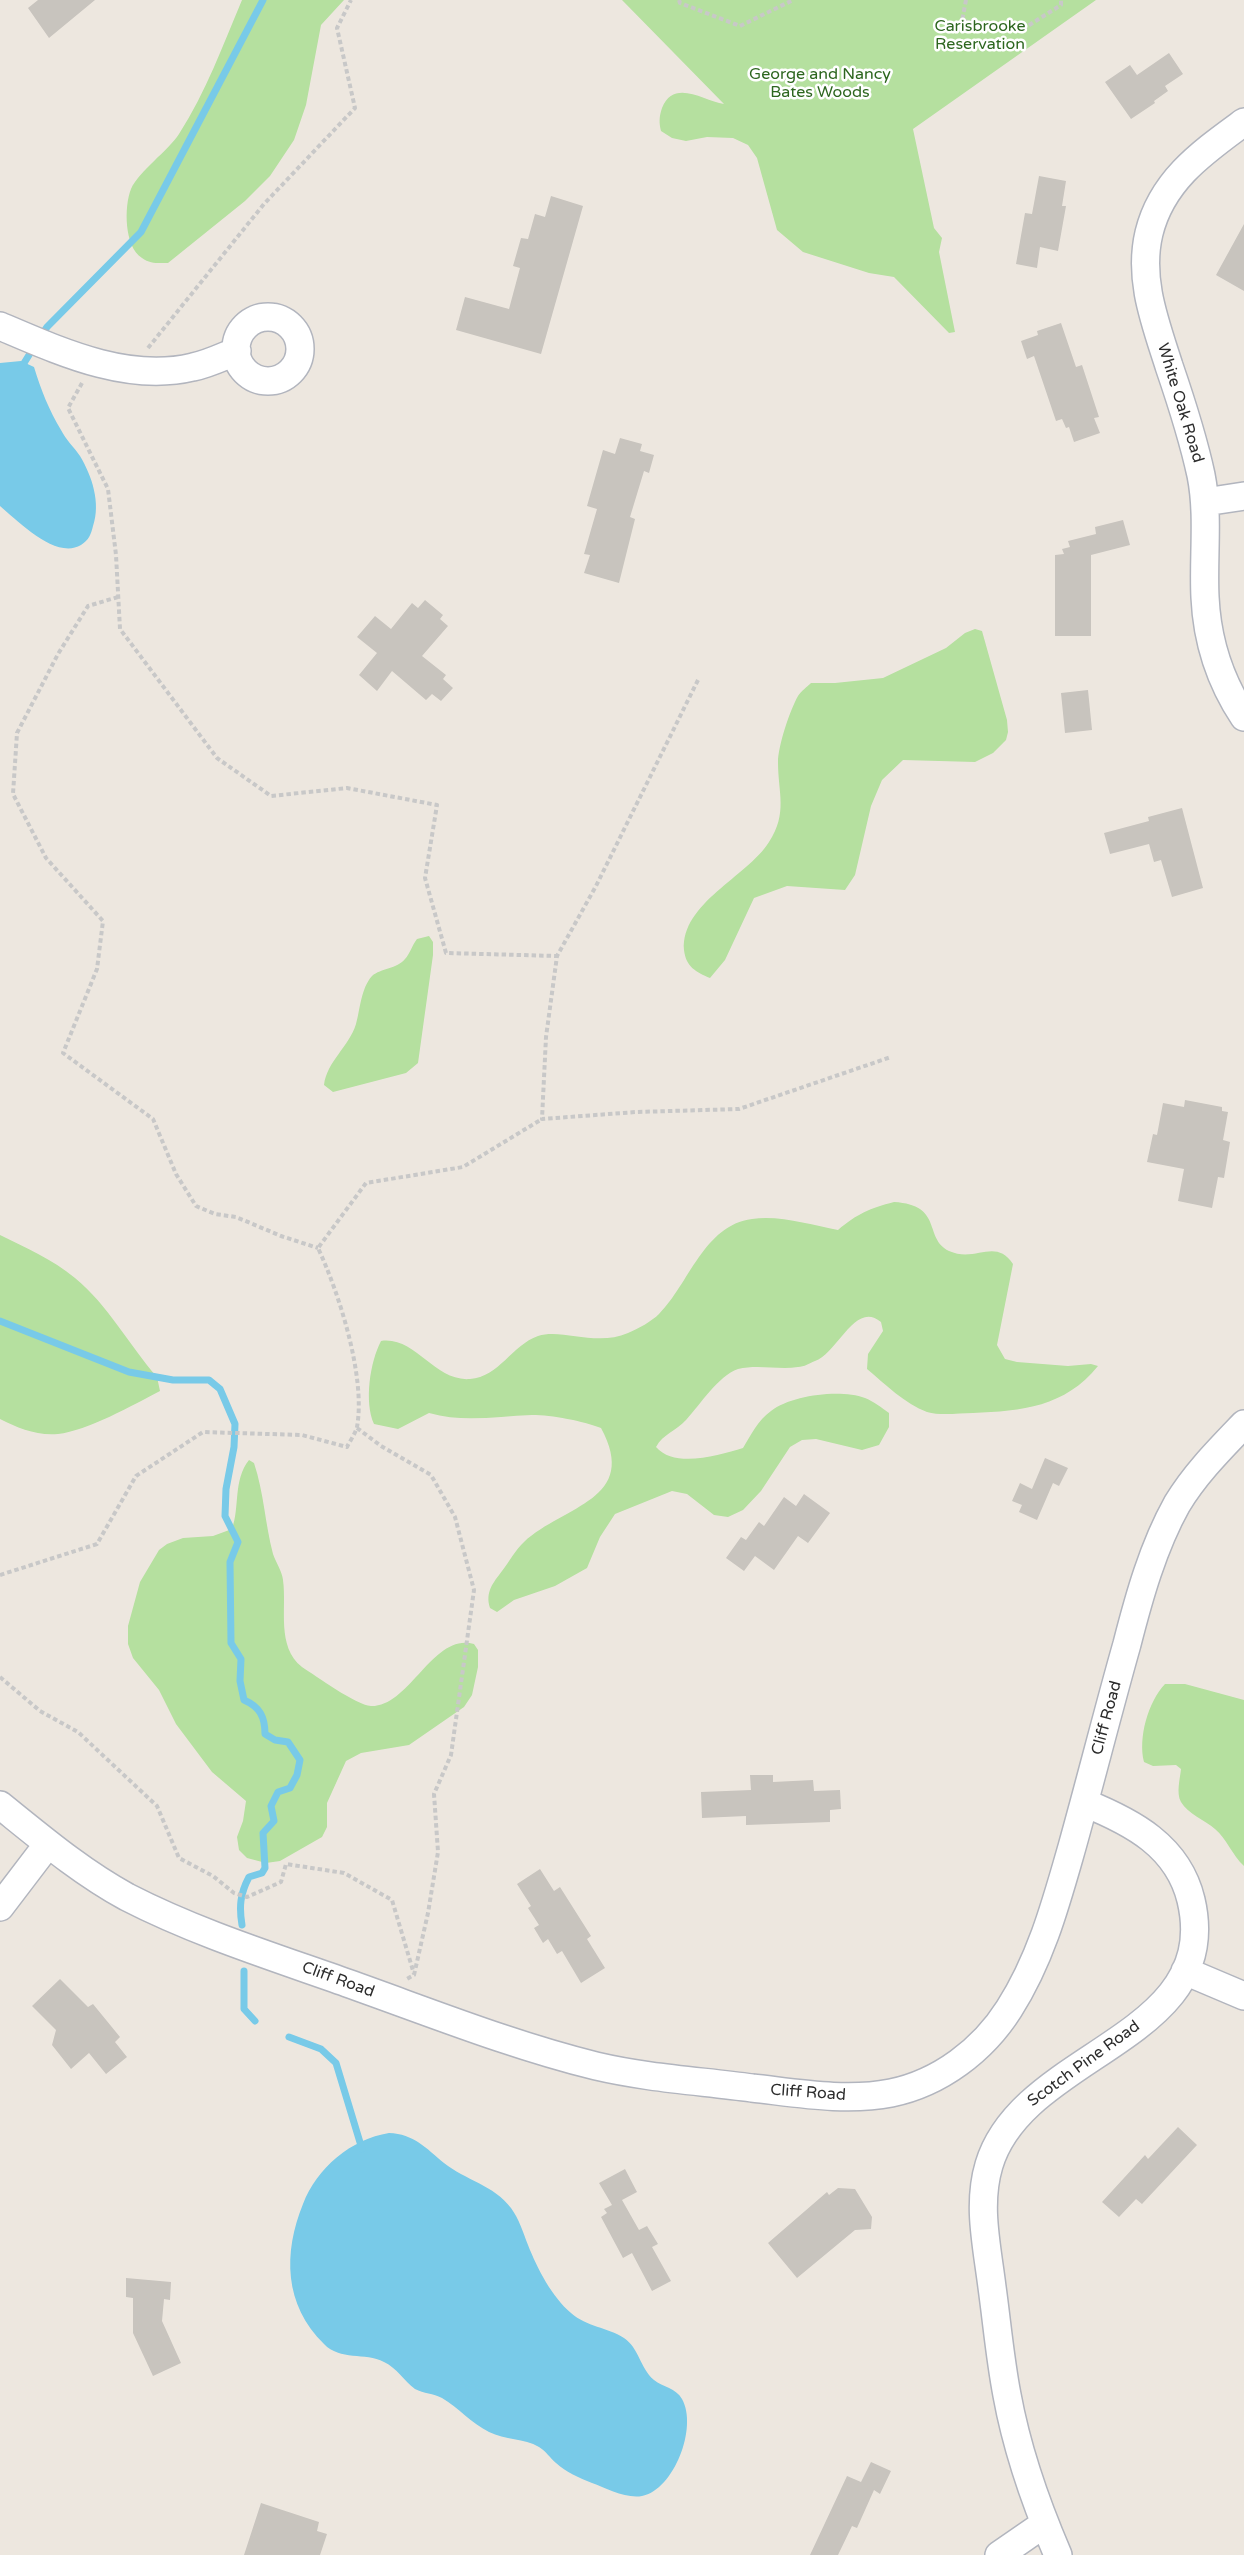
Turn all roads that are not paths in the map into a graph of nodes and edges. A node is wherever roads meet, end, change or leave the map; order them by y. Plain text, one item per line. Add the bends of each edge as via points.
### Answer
1 (1244, 122) edge
2 (0, 326) edge
3 (237, 351) dead end
4 (1244, 496) edge
5 (1205, 502) junction
6 (1244, 717) edge
7 (1244, 1424) edge
8 (1085, 1803) junction
9 (0, 1805) edge
10 (48, 1844) junction
11 (0, 1907) edge
12 (1185, 1971) junction
13 (1244, 1996) edge
14 (1044, 2524) junction
15 (999, 2555) edge
16 (1058, 2555) edge

1 - 5 street, White Oak Road via 1200,154 1173,182 1156,211 1147,243 1149,300 1196,457
2 - 3 street via 62,352 130,370 193,367
4 - 5 street
5 - 6 street, White Oak Road via 1209,635 1222,675
7 - 8 street, Cliff Road via 1194,1480 1165,1528 1135,1616
8 - 10 street, Cliff Road via 1048,1928 1015,2000 995,2029 968,2055 934,2078 907,2089 867,2096 822,2095 615,2070 533,2048 235,1943 149,1908 98,1880
8 - 12 street, Scotch Pine Road via 1143,1832 1161,1847 1178,1870 1190,1896 1194,1920 1193,1943
9 - 10 street, Cliff Road
10 - 11 street
12 - 13 street
12 - 14 street, Scotch Pine Road via 1173,1994 1154,2013 1044,2089 1021,2110 999,2141 987,2171 983,2219 1007,2395
14 - 15 street
14 - 16 street, Scotch Pine Road

